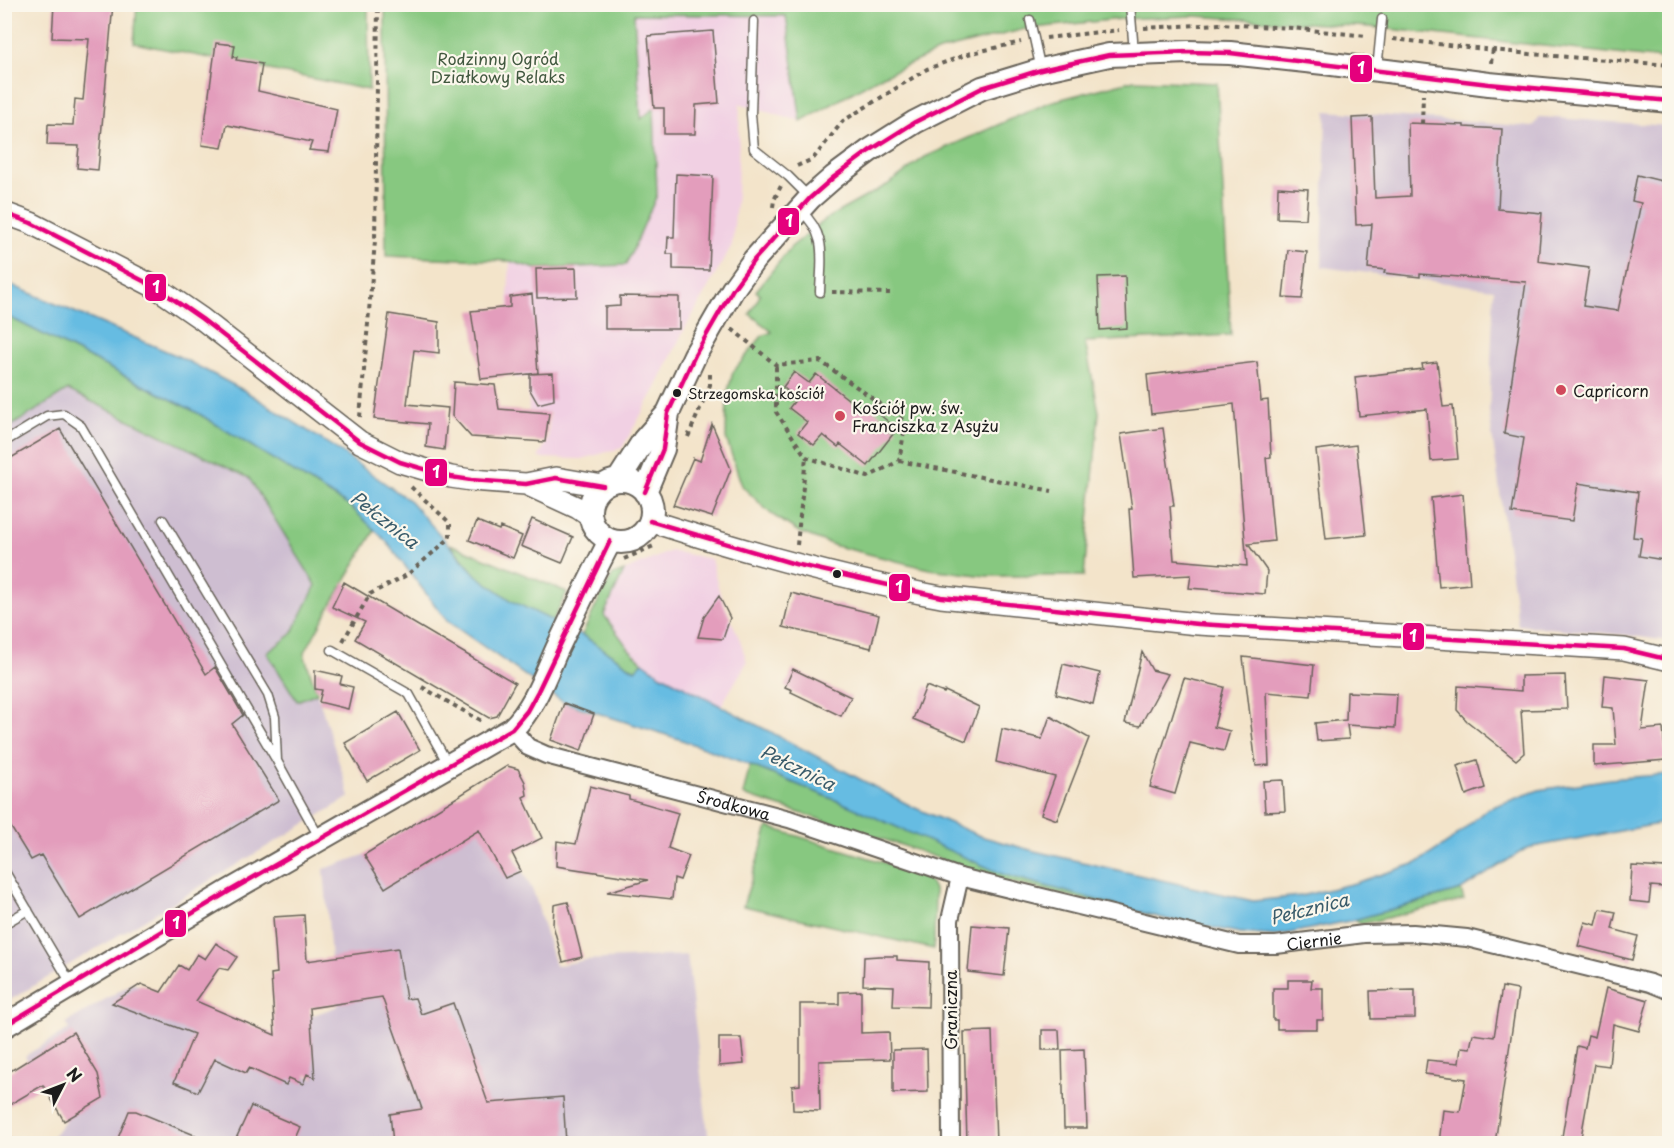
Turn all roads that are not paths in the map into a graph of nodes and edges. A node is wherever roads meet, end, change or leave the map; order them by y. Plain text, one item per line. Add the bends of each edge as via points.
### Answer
1 (1130, 4) edge
2 (1382, 18) dead end
3 (1030, 20) dead end
4 (754, 21) dead end
5 (1135, 53) junction
6 (1041, 70) junction
7 (1377, 70) junction
8 (1670, 101) edge
9 (805, 204) junction
10 (4, 213) edge
11 (820, 292) road end
12 (668, 414) junction
13 (4, 442) edge
14 (611, 483) junction
15 (526, 484) junction
16 (645, 492) junction
17 (591, 517) junction
18 (163, 520) dead end
19 (650, 521) junction
20 (610, 541) junction
21 (332, 650) dead end
22 (1670, 660) edge
23 (512, 729) junction
24 (277, 761) junction
25 (449, 767) junction
26 (321, 840) junction
27 (4, 870) edge
28 (960, 877) junction
29 (28, 910) junction
30 (4, 924) edge
31 (72, 986) junction
32 (1670, 991) edge
33 (4, 1026) edge
34 (951, 1143) edge

1 - 5 lane
2 - 7 lane
3 - 6 lane
4 - 9 lane via 754,148 788,176
5 - 6 main road
5 - 7 main road via 1230,53
6 - 9 main road via 982,88 915,122 869,151
7 - 8 main road
9 - 11 lane via 821,243
9 - 12 main road via 733,289 695,355
10 - 15 street via 157,288 360,442 400,462 451,477
12 - 14 main road
12 - 16 main road via 663,449
13 - 24 lane via 47,416 64,414 81,426
14 - 15 street via 556,478
14 - 16 main road via 634,482
14 - 17 main road via 594,496
15 - 17 street
16 - 19 main road via 651,500
17 - 20 main road via 600,534
18 - 24 lane via 268,695 275,717
19 - 20 main road via 635,539
19 - 22 street via 794,564 908,591 977,602 1198,624 1624,649
20 - 23 main road via 535,696
21 - 25 lane via 409,694
23 - 25 main road
23 - 28 street, Środkowa via 528,747 546,755 789,819
24 - 26 lane
25 - 26 main road
26 - 31 main road
27 - 29 lane
28 - 32 street, Ciernie via 1239,945 1276,945 1364,934 1456,937
28 - 34 street, Graniczna via 950,920
29 - 30 lane
29 - 31 lane
31 - 33 main road

